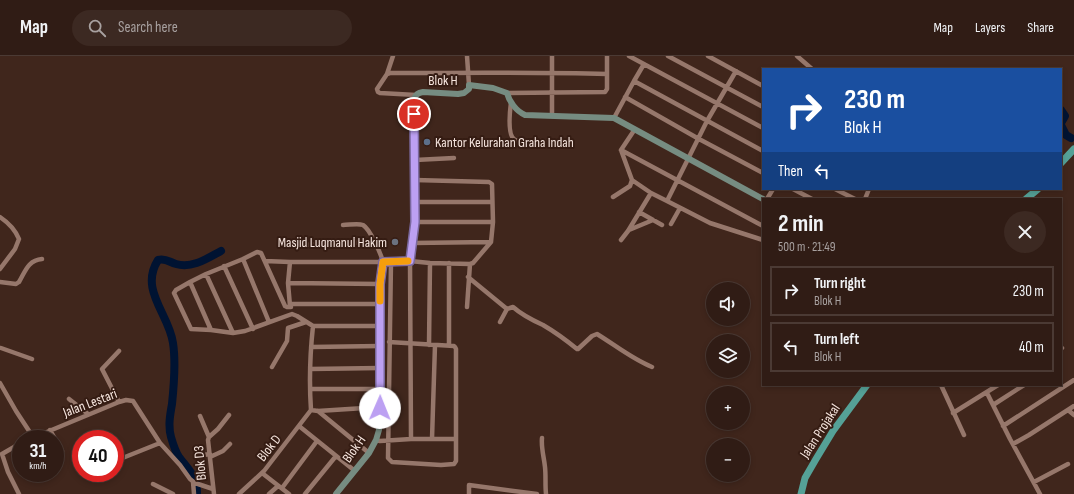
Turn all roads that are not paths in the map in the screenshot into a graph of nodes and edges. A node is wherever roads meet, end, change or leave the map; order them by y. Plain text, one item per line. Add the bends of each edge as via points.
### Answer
1 (393, 56) edge
2 (467, 56) edge
3 (552, 56) edge
4 (606, 56) edge
5 (629, 56) edge
6 (668, 56) edge
7 (708, 56) edge
8 (797, 56) edge
9 (644, 64) junction
10 (811, 68) edge
11 (736, 71) junction
12 (552, 72) junction
13 (387, 74) junction
14 (468, 74) junction
15 (607, 74) junction
16 (634, 81) junction
17 (469, 85) junction
18 (762, 85) edge
19 (727, 88) junction
20 (552, 92) junction
21 (507, 93) junction
22 (416, 96) junction
23 (625, 97) junction
24 (511, 102) junction
25 (717, 103) junction
26 (762, 106) edge
27 (552, 116) junction
28 (614, 118) junction
29 (707, 121) junction
30 (762, 127) edge
31 (635, 129) junction
32 (699, 139) junction
33 (544, 141) dead end
34 (1074, 149) edge
35 (621, 150) junction
36 (762, 151) edge
37 (454, 158) dead end
38 (689, 158) junction
39 (415, 160) junction
40 (1062, 162) edge
41 (762, 172) edge
42 (415, 180) junction
43 (632, 180) junction
44 (677, 180) junction
45 (796, 190) edge
46 (837, 190) edge
47 (1037, 190) edge
48 (650, 193) junction
49 (613, 197) dead end
50 (762, 198) edge
51 (810, 198) edge
52 (853, 198) edge
53 (1027, 198) edge
54 (667, 201) junction
55 (415, 202) junction
56 (492, 202) junction
57 (680, 208) junction
58 (639, 212) junction
59 (0, 217) edge
60 (653, 220) junction
61 (415, 222) junction
62 (493, 222) junction
63 (671, 224) dead end
64 (343, 225) dead end
65 (662, 225) dead end
66 (762, 225) edge
67 (628, 230) junction
68 (621, 240) dead end
69 (762, 240) edge
70 (374, 242) junction
71 (490, 242) junction
72 (413, 243) junction
73 (298, 245) dead end
74 (42, 259) dead end
75 (243, 259) junction
76 (265, 261) junction
77 (410, 261) junction
78 (290, 262) junction
79 (383, 262) junction
80 (391, 262) junction
81 (430, 263) junction
82 (449, 263) junction
83 (470, 264) junction
84 (224, 266) junction
85 (0, 269) edge
86 (206, 274) junction
87 (468, 277) junction
88 (0, 282) edge
89 (190, 282) junction
90 (288, 283) junction
91 (380, 284) junction
92 (380, 304) junction
93 (290, 306) junction
94 (467, 307) dead end
95 (507, 309) junction
96 (292, 314) junction
97 (269, 322) junction
98 (306, 322) junction
99 (500, 322) dead end
100 (313, 326) junction
101 (381, 326) junction
102 (253, 329) junction
103 (211, 330) junction
104 (233, 333) junction
105 (389, 342) junction
106 (410, 343) junction
107 (429, 345) junction
108 (435, 345) junction
109 (449, 345) junction
110 (380, 346) junction
111 (311, 347) junction
112 (0, 349) edge
113 (119, 351) dead end
114 (32, 359) dead end
115 (652, 366) dead end
116 (272, 367) dead end
117 (380, 368) junction
118 (310, 369) junction
119 (1074, 380) edge
120 (0, 383) edge
121 (866, 386) edge
122 (941, 386) edge
123 (996, 386) edge
124 (1022, 386) edge
125 (310, 388) junction
126 (380, 389) junction
127 (987, 392) junction
128 (69, 399) dead end
129 (119, 402) junction
130 (993, 405) junction
131 (1074, 406) edge
132 (380, 408) junction
133 (311, 410) junction
134 (1068, 410) junction
135 (318, 411) junction
136 (954, 412) junction
137 (88, 414) junction
138 (229, 415) dead end
139 (1074, 415) edge
140 (200, 416) dead end
141 (299, 426) junction
142 (1003, 426) junction
143 (27, 430) edge
144 (50, 430) edge
145 (964, 435) dead end
146 (209, 437) junction
147 (542, 438) dead end
148 (411, 439) junction
149 (432, 439) junction
150 (456, 439) junction
151 (376, 440) junction
152 (388, 440) junction
153 (317, 441) junction
154 (160, 443) junction
155 (230, 444) dead end
156 (1013, 444) junction
157 (12, 448) edge
158 (1, 452) edge
159 (369, 453) junction
160 (210, 455) junction
161 (197, 456) dead end
162 (336, 456) junction
163 (124, 457) edge
164 (1068, 464) dead end
165 (354, 471) junction
166 (262, 473) junction
167 (1034, 482) junction
168 (194, 483) junction
169 (153, 484) dead end
170 (280, 487) junction
171 (214, 492) edge
172 (509, 492) edge
173 (19, 494) edge
174 (173, 494) edge
175 (194, 494) edge
176 (239, 494) edge
177 (269, 494) edge
178 (289, 494) edge
179 (305, 494) edge
180 (336, 494) edge
181 (469, 494) edge
182 (537, 494) edge
183 (546, 494) edge
184 (801, 494) edge
185 (1040, 494) edge

1 - 13 street
2 - 14 street, Blok H
3 - 12 street
4 - 15 street
5 - 9 street
6 - 19 street
7 - 11 street
8 - 10 street
9 - 16 street
9 - 25 street
11 - 18 street
11 - 19 street
12 - 14 street
12 - 15 street
12 - 20 street
13 - 14 street
13 - 22 street via 378,92
14 - 17 street, Blok H
15 - 20 street via 605,92
16 - 23 street
16 - 29 street
17 - 21 street via 493,88
17 - 22 street, Blok H via 469,89 464,93 423,92
19 - 25 street
19 - 26 street
20 - 21 street
20 - 27 street
21 - 24 street
22 - 39 street, Blok H
23 - 28 street
23 - 32 street
24 - 27 street via 524,115
24 - 33 street via 511,136 520,142
25 - 29 street
25 - 30 street
27 - 28 street
28 - 31 street
29 - 32 street
29 - 36 street
31 - 35 street
31 - 38 street
32 - 38 street
32 - 41 street
34 - 40 main road
35 - 43 street
35 - 44 street
37 - 39 street
38 - 44 street
38 - 50 street
39 - 42 street, Blok H
42 - 55 street, Blok H
42 - 56 street via 489,182 492,184
43 - 48 street
43 - 49 street via 630,186
44 - 54 street
44 - 66 street
45 - 51 street
46 - 52 street
47 - 53 main road
48 - 54 street
48 - 58 street
54 - 57 street
55 - 56 street
55 - 61 street, Blok H
56 - 62 street
57 - 63 street
57 - 69 street via 710,223
58 - 60 street
58 - 67 street
59 - 85 street via 7,221 19,238 15,249
60 - 65 street
60 - 67 street
61 - 62 street
61 - 72 street, Blok H
62 - 71 street
64 - 70 street via 362,224
67 - 68 street
70 - 73 street
70 - 79 street
71 - 72 street
71 - 83 street
72 - 77 street, Blok H
74 - 88 street via 30,264 16,284
75 - 76 street via 259,252
75 - 84 street
75 - 97 street
76 - 78 street
76 - 93 street via 285,306
77 - 80 street
77 - 81 street
77 - 106 street
78 - 79 street
78 - 90 street
79 - 80 street
79 - 91 street, Blok H
80 - 105 street
81 - 82 street
81 - 107 street
82 - 83 street
82 - 109 street
83 - 87 street
84 - 86 street
84 - 102 street
86 - 89 street
86 - 104 street
87 - 94 street
87 - 95 street
89 - 103 street
89 - 103 street via 174,291 177,299 191,329
90 - 91 street
90 - 93 street
91 - 92 street, Blok H
92 - 93 street
92 - 101 street, Blok H
93 - 96 street
95 - 99 street
95 - 115 street via 513,307 577,349 597,334 627,354
96 - 97 street
96 - 98 street
97 - 102 street
98 - 100 street
98 - 116 street via 288,328 287,341
100 - 101 street
100 - 111 street
101 - 110 street, Blok H
102 - 104 street
103 - 104 street
105 - 106 street
105 - 152 street
106 - 107 street
106 - 148 street
107 - 108 street
108 - 109 street
108 - 149 street
109 - 150 street via 456,349
110 - 111 street
110 - 117 street, Blok H
111 - 118 street
112 - 114 street
113 - 129 street via 102,369
117 - 118 street
117 - 126 street, Blok H
118 - 125 street
119 - 142 street
120 - 143 street
121 - 184 main road, Jalan Projakal via 816,459
122 - 136 street
123 - 127 street
124 - 130 street
125 - 126 street
125 - 133 street
126 - 132 street, Blok H
127 - 130 street
127 - 136 street
128 - 137 street
129 - 137 street, Jalan Lestari
129 - 154 street, Jalan Lestari via 133,401
130 - 142 street
131 - 134 street
132 - 135 street
132 - 151 street, Blok H
133 - 135 street
133 - 141 street, Blok D
134 - 139 street
134 - 156 street
135 - 159 street
136 - 145 street
137 - 144 street, Jalan Lestari
138 - 146 street, Blok D3
140 - 146 street
141 - 153 street
141 - 166 street, Blok D
142 - 156 street
146 - 160 street, Blok D3
147 - 183 street
148 - 149 street
148 - 152 street
149 - 150 street
150 - 152 street via 456,461 454,464 441,465 392,462 388,458
151 - 152 street
151 - 159 street, Blok H
153 - 162 street
153 - 170 street
154 - 163 street
154 - 168 street, Jalan Lestari
155 - 160 street via 223,451
156 - 167 street
157 - 158 street
158 - 173 street
159 - 165 street, Blok H
160 - 161 street
160 - 171 street, Blok D3
162 - 165 street
162 - 179 street
164 - 167 street
165 - 180 street, Blok H
166 - 170 street
166 - 176 street, Blok D
167 - 185 street
168 - 171 street
168 - 175 street
169 - 174 street
170 - 177 street
170 - 178 street
172 - 181 street via 469,485
172 - 182 street

